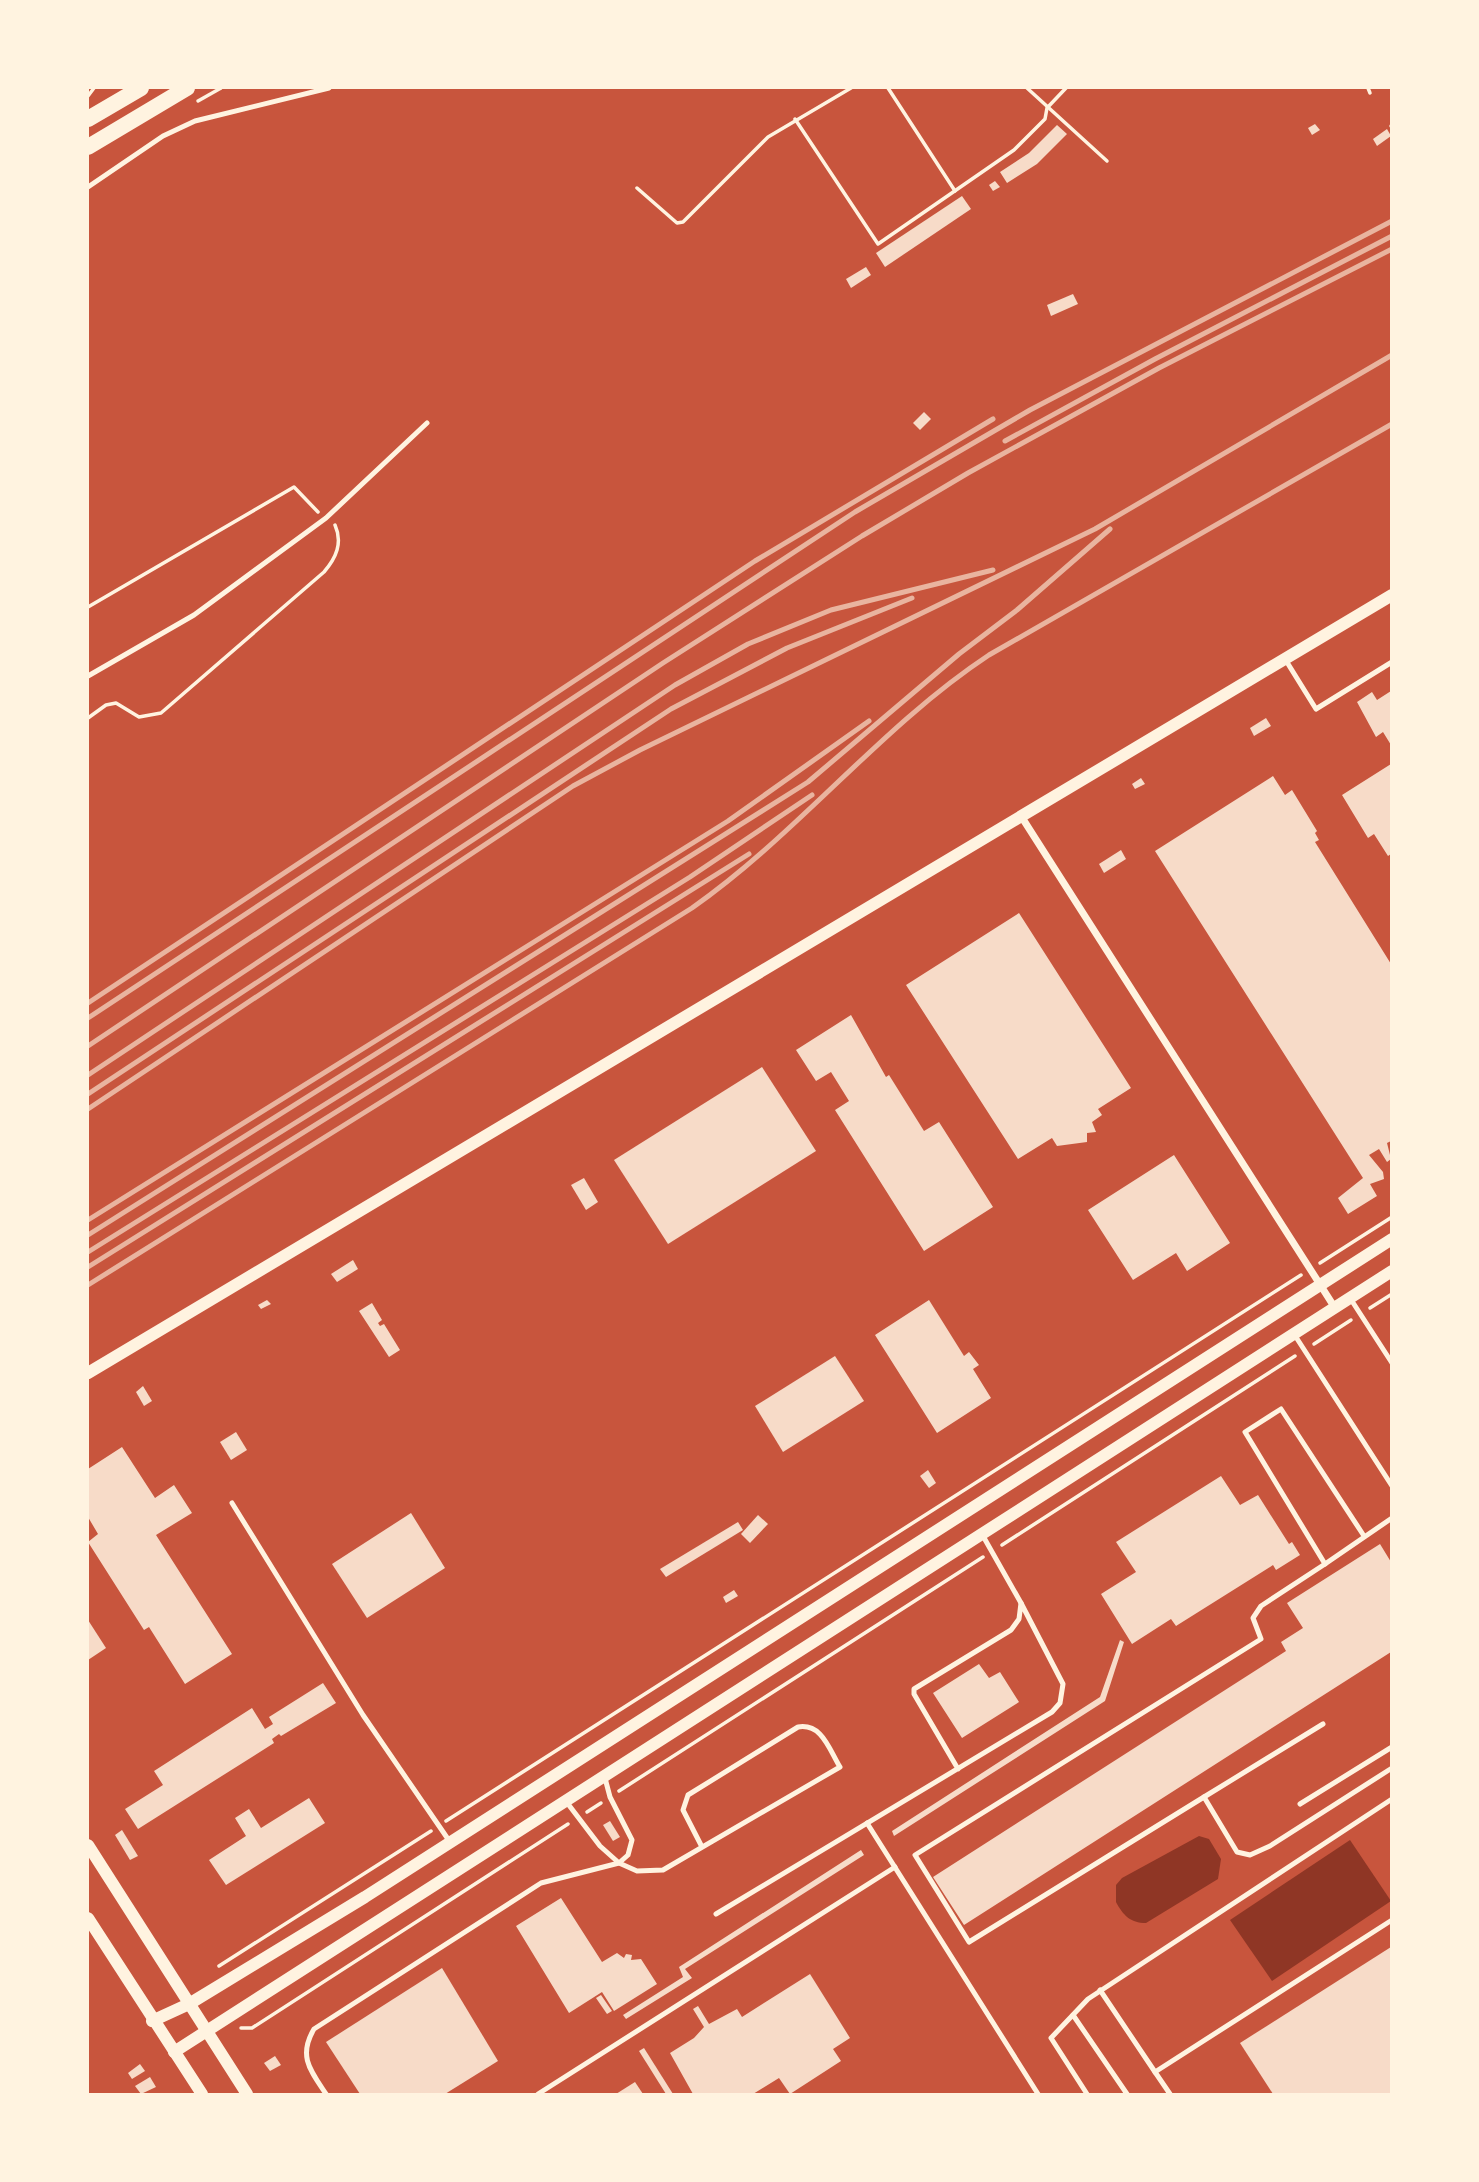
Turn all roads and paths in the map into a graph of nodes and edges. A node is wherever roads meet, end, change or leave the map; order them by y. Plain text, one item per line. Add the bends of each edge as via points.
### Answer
1 (94, 88) edge
2 (141, 88) edge
3 (187, 88) edge
4 (329, 88) edge
5 (851, 88) edge
6 (888, 88) edge
7 (1027, 88) edge
8 (1066, 88) edge
9 (1367, 88) edge
10 (1370, 93) dead end
11 (119, 94) edge
12 (88, 96) edge
13 (1047, 108) junction
14 (795, 118) junction
15 (88, 119) edge
16 (88, 147) edge
17 (1107, 160) dead end
18 (88, 187) edge
19 (637, 188) dead end
20 (955, 191) junction
21 (427, 423) dead end
22 (1391, 595) edge
23 (1285, 659) junction
24 (1391, 662) edge
25 (88, 676) edge
26 (1021, 816) junction
27 (1391, 1217) edge
28 (1391, 1239) edge
29 (1311, 1269) junction
30 (1391, 1271) edge
31 (1321, 1284) junction
32 (1391, 1294) edge
33 (1349, 1298) junction
34 (1335, 1308) junction
35 (1360, 1314) junction
36 (1294, 1334) junction
37 (1305, 1350) junction
38 (1389, 1353) edge
39 (1391, 1363) edge
40 (88, 1373) edge
41 (1391, 1486) edge
42 (232, 1503) dead end
43 (1391, 1518) edge
44 (981, 1533) junction
45 (1364, 1536) junction
46 (992, 1551) junction
47 (1325, 1564) junction
48 (1021, 1603) junction
49 (1322, 1724) dead end
50 (1391, 1747) edge
51 (1391, 1768) edge
52 (958, 1769) junction
53 (604, 1774) junction
54 (610, 1797) junction
55 (1205, 1797) junction
56 (1391, 1799) edge
57 (565, 1800) junction
58 (1300, 1804) dead end
59 (578, 1818) junction
60 (867, 1823) junction
61 (440, 1825) junction
62 (450, 1842) junction
63 (88, 1845) edge
64 (702, 1847) junction
65 (619, 1863) junction
66 (895, 1867) junction
67 (716, 1913) dead end
68 (88, 1918) edge
69 (1391, 1920) edge
70 (215, 1969) dead end
71 (1100, 1990) junction
72 (190, 2004) junction
73 (1073, 2015) junction
74 (152, 2021) junction
75 (252, 2028) dead end
76 (206, 2029) junction
77 (174, 2052) junction
78 (1156, 2072) junction
79 (202, 2095) edge
80 (247, 2095) edge
81 (326, 2095) edge
82 (538, 2095) edge
83 (1038, 2095) edge
84 (1087, 2095) edge
85 (1127, 2095) edge
86 (1170, 2095) edge

1 - 12 path
2 - 11 main road
3 - 16 main road
4 - 18 lane via 195,121 163,136
5 - 14 path
6 - 20 path
7 - 13 path
8 - 13 path
9 - 10 path
11 - 15 main road
13 - 17 path
13 - 20 path via 1034,132
14 - 19 path via 747,155 683,222 677,223
14 - 20 path via 878,244
21 - 25 lane via 326,518 194,615
22 - 23 street
23 - 24 lane via 1316,709
23 - 26 street
26 - 29 street
26 - 40 street
27 - 29 path
28 - 31 street
29 - 31 street
29 - 61 path
30 - 33 street
31 - 34 street
31 - 62 street
32 - 35 path
33 - 34 street
33 - 35 lane
34 - 36 street
35 - 37 path
35 - 38 lane
36 - 37 lane
36 - 44 street
37 - 41 lane
37 - 46 path
38 - 39 lane
42 - 61 lane via 363,1715
43 - 45 lane
44 - 46 lane
44 - 53 street
45 - 47 lane
45 - 47 lane via 1281,1409 1245,1432
46 - 48 lane
46 - 54 path
47 - 55 lane via 1261,1606 1253,1618 1261,1639 915,1856 970,1942
48 - 52 lane via 1063,1684 1060,1703
48 - 52 lane via 1019,1619 1011,1630 914,1689
49 - 55 lane
50 - 58 lane
51 - 55 lane via 1250,1855 1237,1852
52 - 60 lane
53 - 54 lane
53 - 57 street
54 - 59 path
54 - 65 lane via 632,1840 628,1856
56 - 71 lane
57 - 59 lane
57 - 76 street
59 - 65 lane
59 - 75 path
60 - 66 lane
60 - 67 lane
61 - 62 lane
61 - 70 path
62 - 72 street
63 - 72 street
64 - 64 lane via 840,1767 818,1730 799,1727 688,1795 682,1810
64 - 65 lane via 663,1870 637,1871
65 - 81 lane via 541,1883 314,2029 304,2052 306,2063
66 - 82 lane
66 - 83 lane
68 - 74 street
69 - 78 lane
71 - 73 lane
71 - 78 lane
72 - 74 street
72 - 76 street
73 - 84 lane via 1051,2038
73 - 85 lane
74 - 77 street
76 - 77 street
76 - 80 street
77 - 79 street
78 - 86 lane

